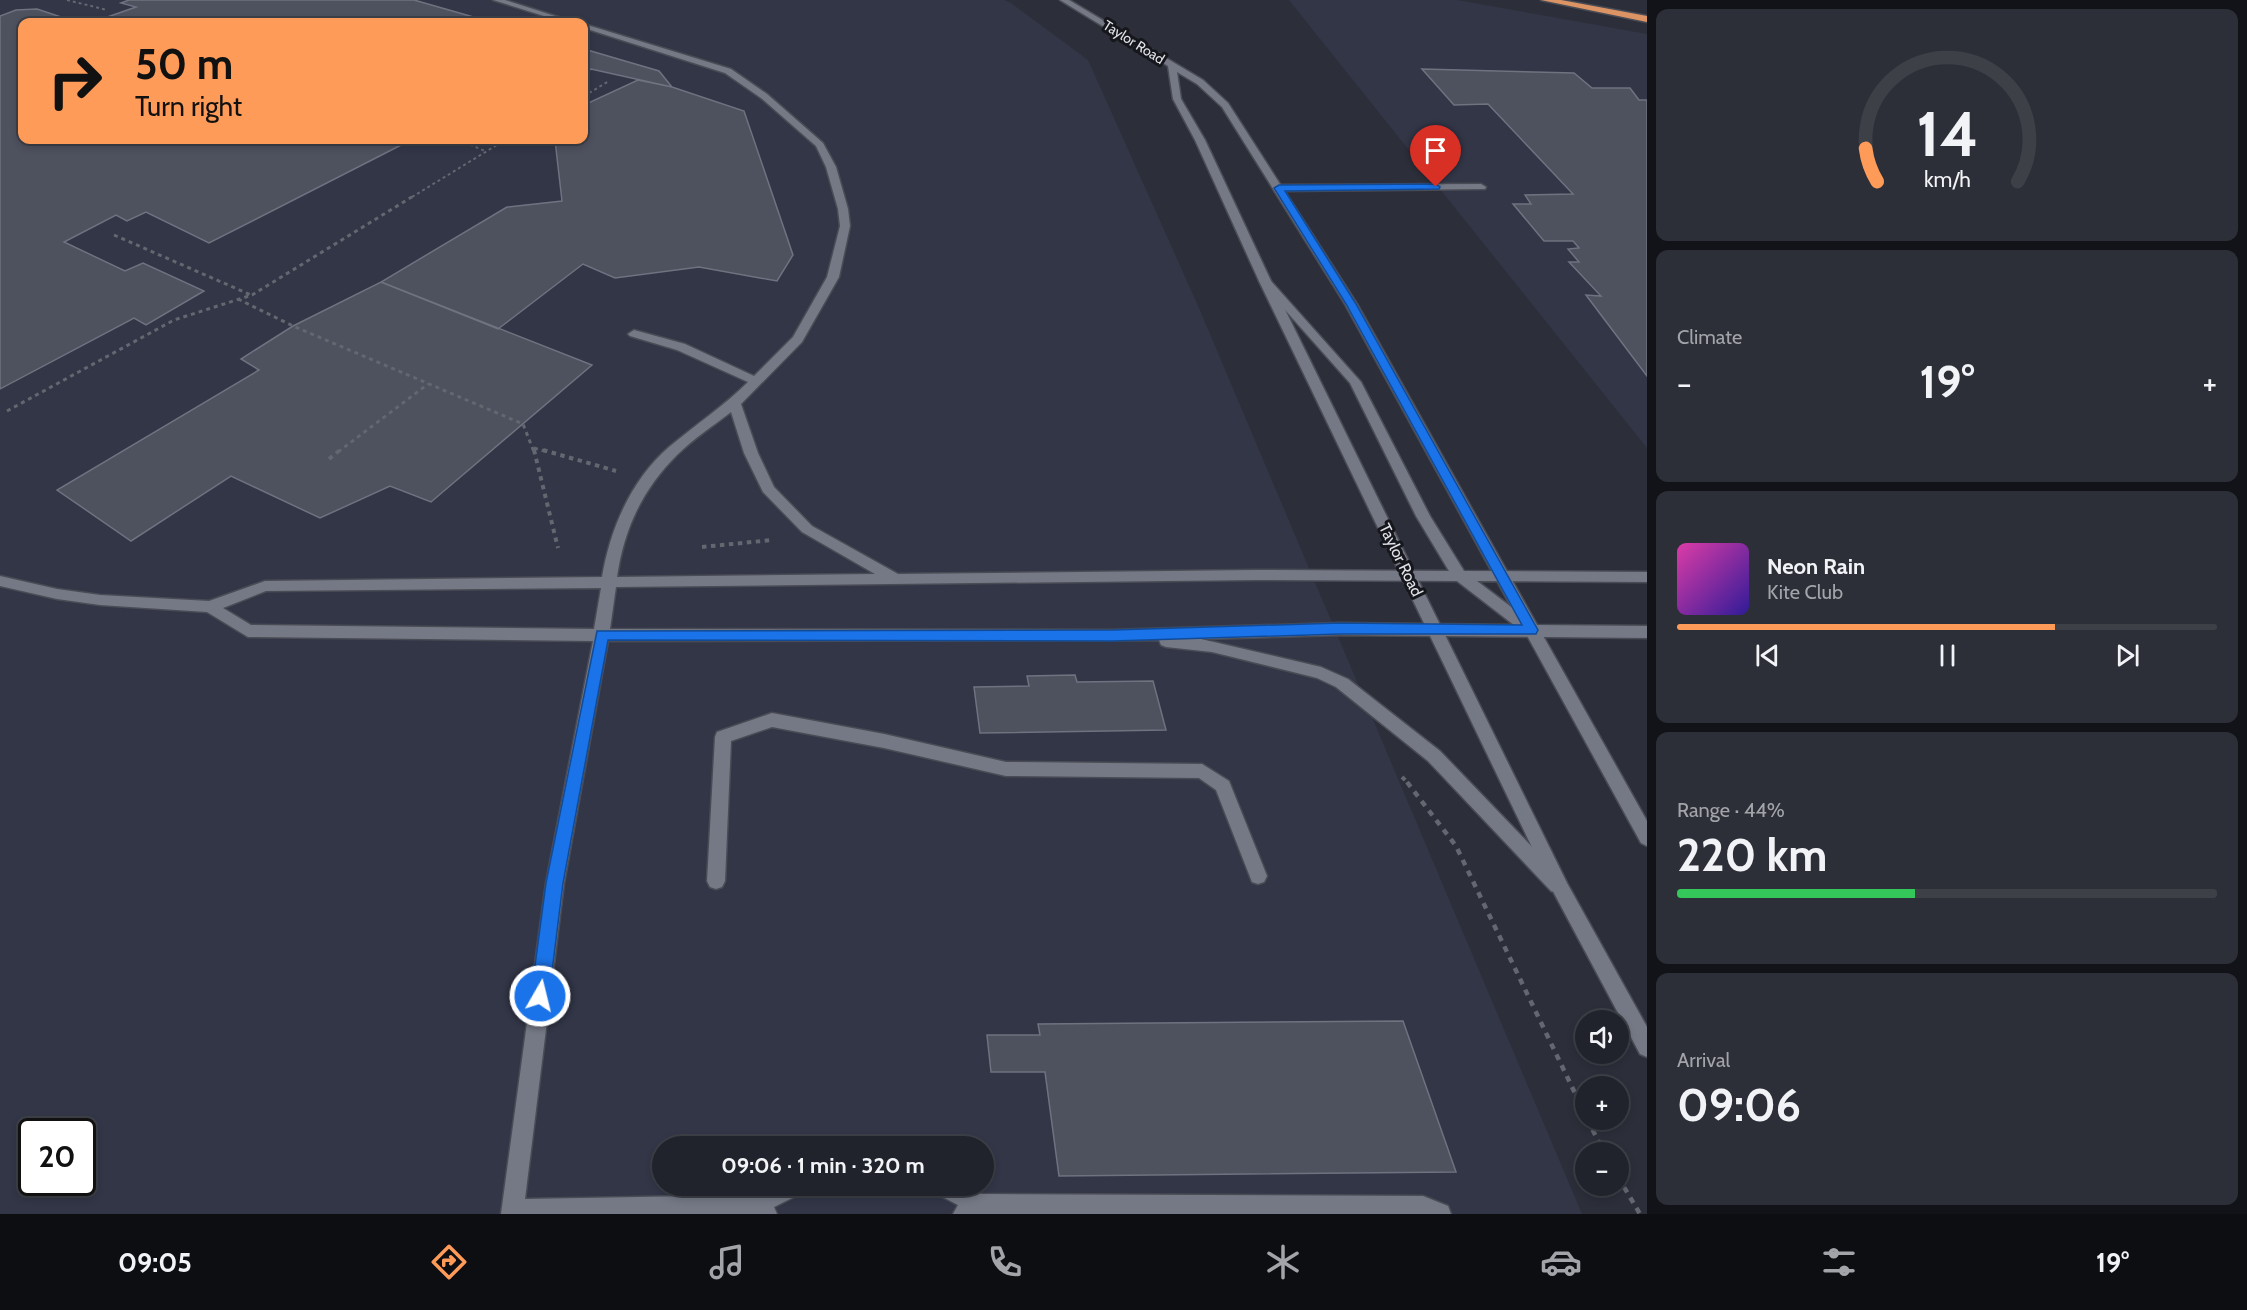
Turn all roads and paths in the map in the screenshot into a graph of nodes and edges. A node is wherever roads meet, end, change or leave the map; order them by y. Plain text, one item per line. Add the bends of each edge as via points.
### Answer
1 (67, 0) edge
2 (497, 0) edge
3 (1064, 0) edge
4 (1546, 0) edge
5 (107, 10) dead end
6 (557, 18) edge
7 (1647, 19) edge
8 (588, 28) edge
9 (1172, 66) junction
10 (609, 81) dead end
11 (588, 94) edge
12 (469, 144) edge
13 (497, 144) edge
14 (485, 150) junction
15 (1481, 186) dead end
16 (1279, 188) junction
17 (114, 235) dead end
18 (1265, 281) junction
19 (252, 295) junction
20 (238, 299) junction
21 (634, 334) dead end
22 (756, 381) junction
23 (429, 384) junction
24 (734, 403) junction
25 (7, 411) dead end
26 (533, 447) junction
27 (329, 459) dead end
28 (648, 480) junction
29 (780, 540) dead end
30 (699, 547) dead end
31 (558, 548) dead end
32 (1408, 575) junction
33 (1459, 575) junction
34 (1501, 576) junction
35 (1647, 577) edge
36 (899, 580) junction
37 (0, 581) edge
38 (608, 583) junction
39 (210, 607) junction
40 (1435, 630) junction
41 (1532, 630) junction
42 (1647, 632) edge
43 (602, 635) junction
44 (1113, 636) junction
45 (1400, 775) dead end
46 (1647, 838) edge
47 (1258, 876) dead end
48 (716, 881) dead end
49 (1561, 889) junction
50 (1647, 1047) edge
51 (1575, 1094) edge
52 (779, 1196) edge
53 (956, 1196) edge
54 (1629, 1196) edge
55 (972, 1209) edge
56 (759, 1210) edge
57 (512, 1212) edge
58 (1440, 1214) edge
59 (1640, 1214) edge

1 - 5 path
2 - 6 main road
3 - 9 main road, Taylor Road
4 - 7 highway
8 - 22 main road via 728,71 764,96 820,145 831,167 845,226 833,276 798,339
9 - 16 main road, Taylor Road via 1200,82 1226,105
9 - 18 main road, Taylor Road via 1177,99
10 - 11 path
12 - 14 path
13 - 14 path
14 - 19 path
15 - 16 main road
16 - 34 main road, Taylor Road via 1351,304
17 - 19 path
18 - 32 main road, Taylor Road
18 - 33 main road via 1355,382 1423,516
19 - 20 path
20 - 23 path
20 - 25 path via 174,320
21 - 22 main road via 681,347
22 - 24 main road
23 - 26 path via 523,424
23 - 27 path
24 - 28 main road via 672,452
24 - 36 main road via 768,489 807,529
26 - 28 path
26 - 31 path
28 - 38 main road via 626,516 614,548
29 - 30 path
32 - 33 main road
32 - 36 main road
32 - 40 main road, Taylor Road
33 - 34 main road
33 - 41 main road
34 - 35 main road
34 - 41 main road, Taylor Road
36 - 38 main road
37 - 39 main road via 100,600
38 - 39 main road via 265,586
38 - 43 main road
39 - 43 main road via 248,631
40 - 41 main road
40 - 44 main road
40 - 49 main road, Taylor Road
41 - 42 main road
41 - 46 main road, Taylor Road
43 - 44 main road
43 - 57 main road via 555,883
44 - 49 main road via 1212,646 1321,673 1342,683 1434,756
45 - 51 path via 1456,846
47 - 48 main road via 1223,786 1202,771 1006,769 772,720 723,737
49 - 50 main road, Taylor Road
52 - 56 main road
53 - 55 main road
54 - 59 path
55 - 58 main road via 1423,1206
56 - 57 main road

